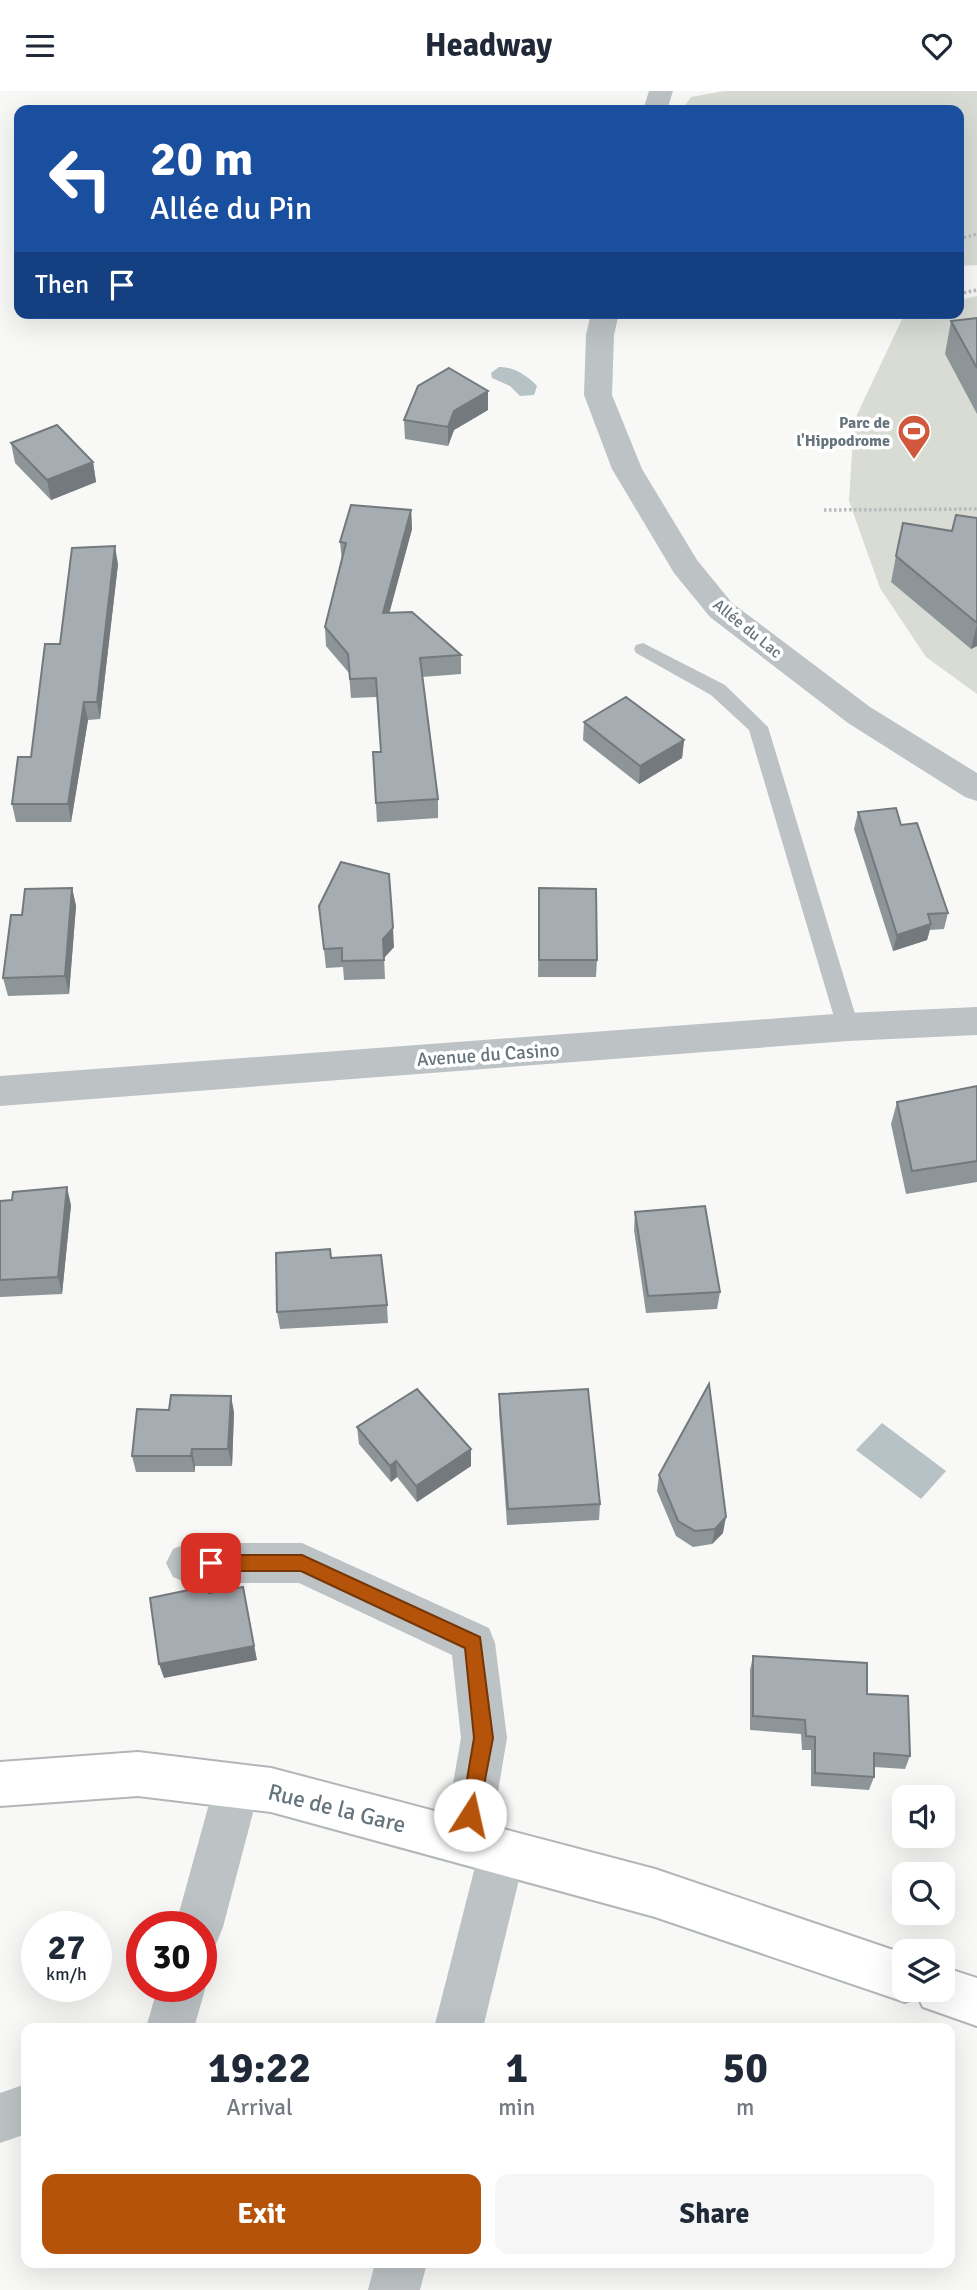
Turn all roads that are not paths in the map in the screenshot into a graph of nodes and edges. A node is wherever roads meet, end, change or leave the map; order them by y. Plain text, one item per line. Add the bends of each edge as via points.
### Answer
1 (604, 319) edge
2 (643, 649) dead end
3 (977, 789) edge
4 (977, 1021) edge
5 (848, 1027) junction
6 (0, 1091) edge
7 (188, 1563) dead end
8 (0, 1784) edge
9 (237, 1786) junction
10 (484, 1846) junction
11 (203, 1911) edge
12 (892, 1974) edge
13 (955, 1995) edge
14 (177, 2002) edge
15 (977, 2002) edge
16 (171, 2023) edge
17 (460, 2023) edge
18 (21, 2111) edge
19 (0, 2118) edge
20 (400, 2268) edge
21 (394, 2290) edge

1 - 3 street, Allée du Lac via 598,395 627,469 685,566 721,610 859,715
2 - 5 lane via 718,690 758,727
4 - 5 street, Avenue du Casino
5 - 6 street, Avenue du Casino
7 - 10 street via 302,1563 473,1643 484,1738
8 - 9 main road, Rue de la Gare via 138,1774
9 - 10 main road, Rue de la Gare via 271,1790
9 - 11 street
10 - 12 main road, Rue de la Gare via 655,1893
10 - 17 street
13 - 15 main road
14 - 16 street
18 - 19 street
20 - 21 street

